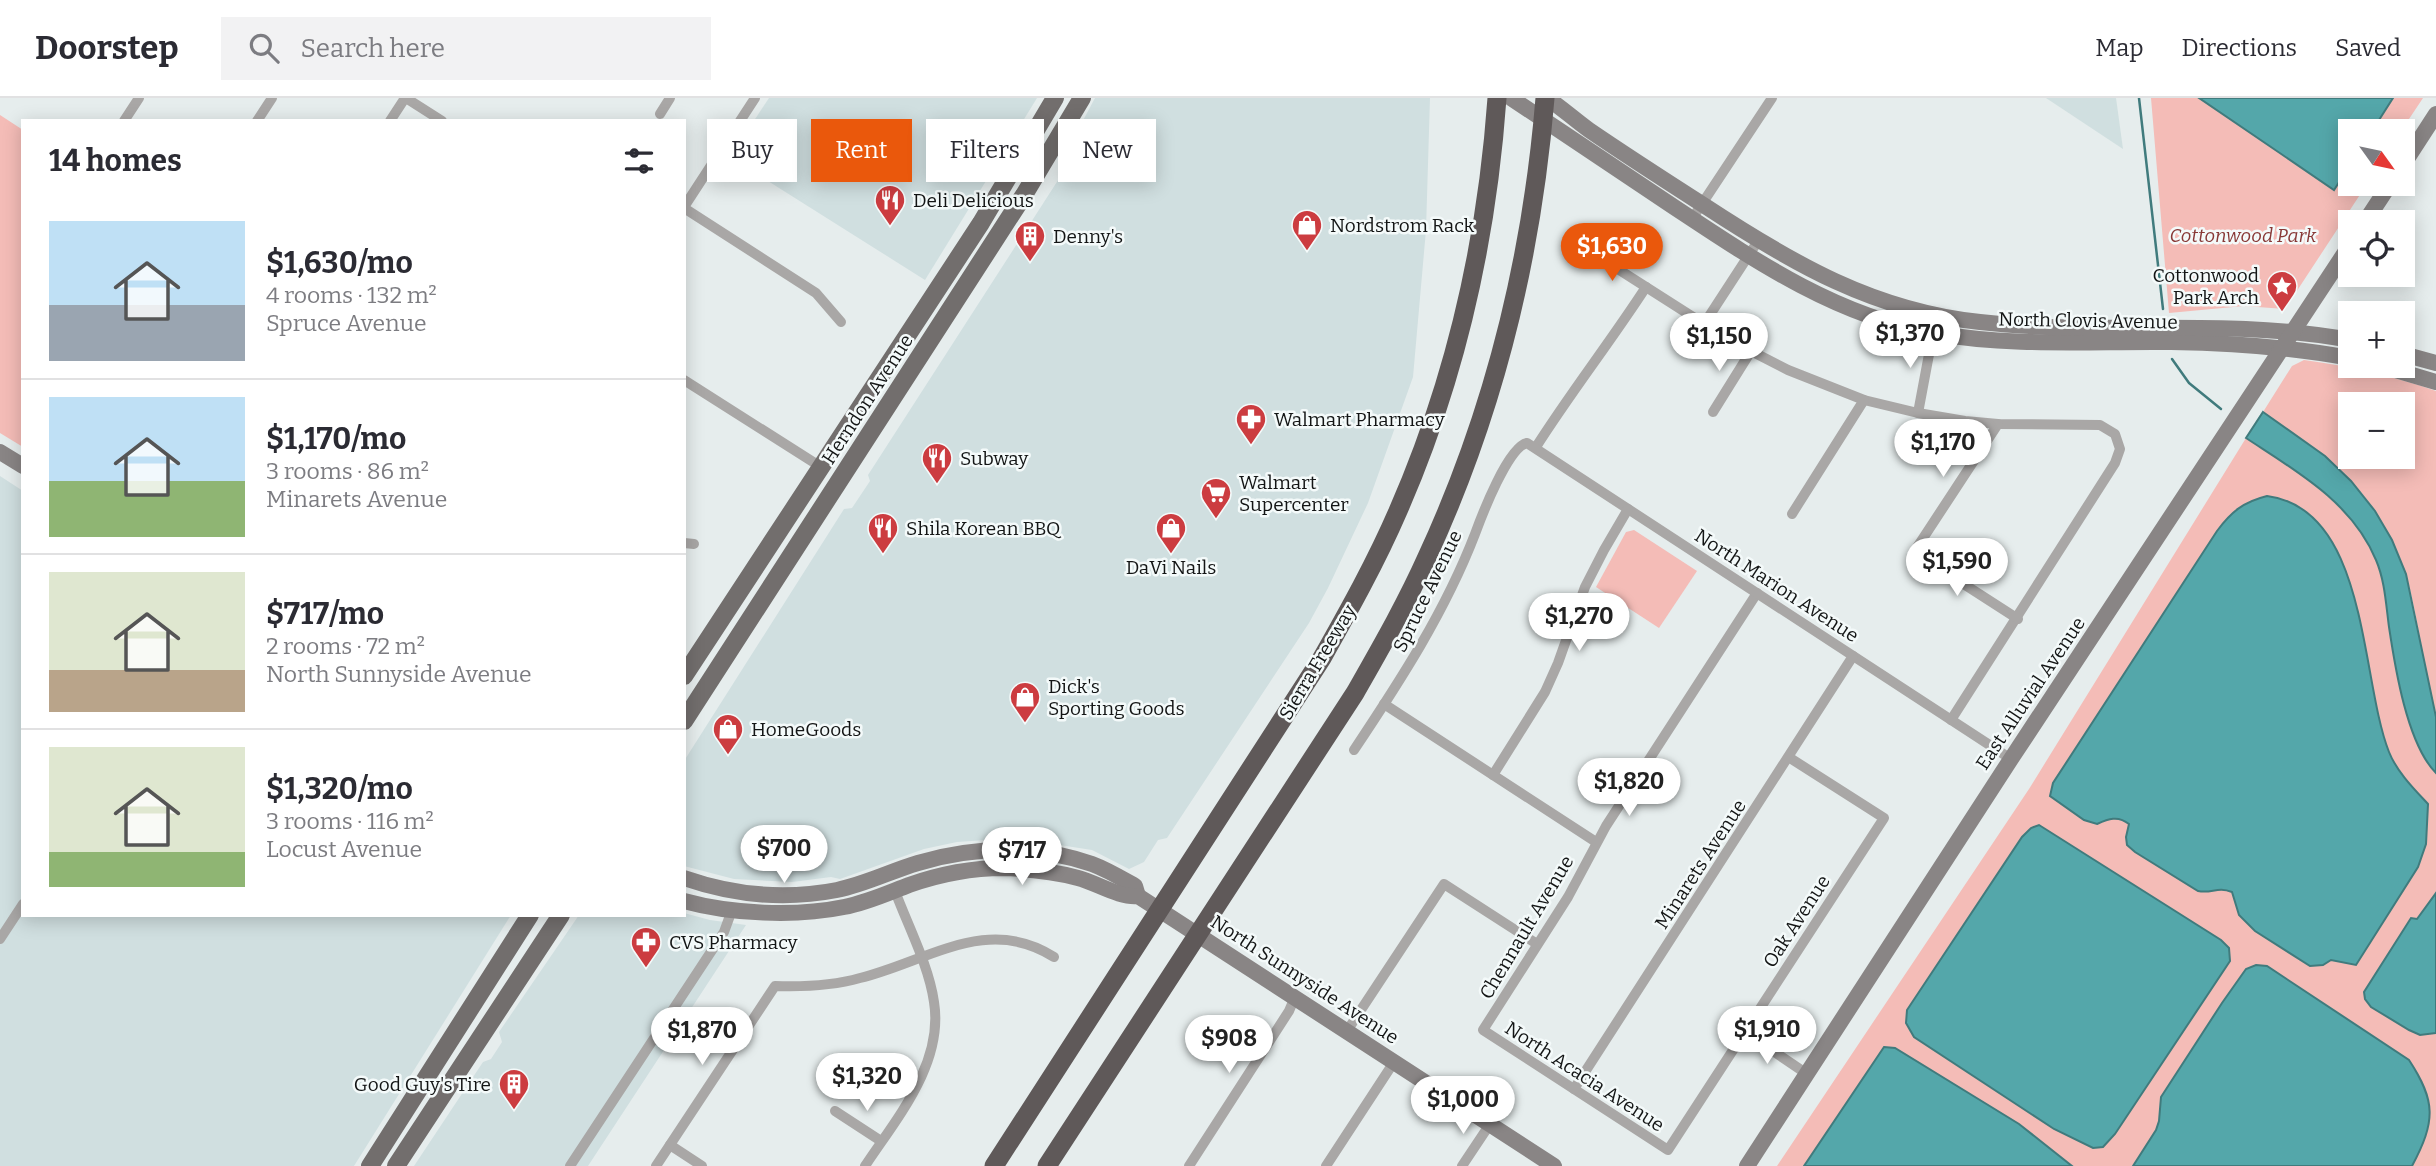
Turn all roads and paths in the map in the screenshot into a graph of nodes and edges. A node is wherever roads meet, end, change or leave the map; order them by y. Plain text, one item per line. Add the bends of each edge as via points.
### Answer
1 (139, 98) edge
2 (272, 98) edge
3 (406, 98) edge
4 (670, 98) edge
5 (755, 98) edge
6 (1055, 98) edge
7 (1069, 98) edge
8 (1082, 98) edge
9 (1497, 98) edge
10 (1511, 98) edge
11 (1546, 98) edge
12 (1772, 98) edge
13 (660, 114) dead end
14 (2436, 114) edge
15 (125, 119) edge
16 (258, 119) edge
17 (391, 119) edge
18 (439, 119) edge
19 (1043, 119) edge
20 (1056, 142) junction
21 (2415, 146) edge
22 (1006, 182) edge
23 (1019, 182) edge
24 (1702, 204) junction
25 (686, 205) edge
26 (686, 209) edge
27 (1692, 219) junction
28 (1758, 241) junction
29 (1591, 254) dead end
30 (985, 256) junction
31 (1748, 257) junction
32 (2338, 263) edge
33 (1646, 287) junction
34 (918, 318) junction
35 (841, 322) dead end
36 (1704, 324) junction
37 (2036, 326) junction
38 (2294, 331) junction
39 (1933, 333) junction
40 (2338, 338) edge
41 (2283, 347) junction
42 (1751, 351) junction
43 (2338, 356) edge
44 (2415, 357) edge
45 (2436, 363) edge
46 (2415, 376) edge
47 (686, 381) edge
48 (2436, 382) edge
49 (1864, 400) junction
50 (1713, 412) dead end
51 (1918, 413) junction
52 (1998, 424) junction
53 (1523, 443) joint
54 (1536, 446) junction
55 (0, 452) edge
56 (21, 465) edge
57 (821, 467) junction
58 (836, 485) junction
59 (1628, 509) junction
60 (1792, 514) dead end
61 (1757, 593) junction
62 (2018, 619) junction
63 (742, 629) junction
64 (1853, 656) junction
65 (686, 673) edge
66 (1384, 704) junction
67 (686, 718) edge
68 (1951, 720) junction
69 (1354, 750) dead end
70 (1790, 758) junction
71 (2011, 759) junction
72 (1493, 775) junction
73 (1596, 842) junction
74 (1020, 851) junction
75 (1102, 868) junction
76 (976, 869) junction
77 (686, 879) edge
78 (859, 884) junction
79 (895, 891) junction
80 (1138, 896) junction
81 (686, 901) edge
82 (21, 907) edge
83 (732, 910) junction
84 (529, 917) edge
85 (560, 917) edge
86 (0, 939) edge
87 (1537, 944) junction
88 (920, 957) junction
89 (1054, 957) dead end
90 (1295, 997) junction
91 (1483, 1030) joint
92 (1347, 1031) junction
93 (1745, 1032) junction
94 (1394, 1062) junction
95 (1807, 1074) junction
96 (1574, 1089) junction
97 (835, 1111) dead end
98 (1490, 1124) junction
99 (393, 1132) junction
100 (881, 1141) junction
101 (670, 1145) junction
102 (1668, 1150) joint
103 (1049, 1164) edge
104 (370, 1166) edge
105 (379, 1166) edge
106 (396, 1166) edge
107 (570, 1166) edge
108 (656, 1166) edge
109 (702, 1166) edge
110 (864, 1166) edge
111 (994, 1166) edge
112 (1189, 1166) edge
113 (1326, 1166) edge
114 (1462, 1166) edge
115 (1554, 1166) edge
116 (1747, 1166) edge

1 - 15 street
2 - 16 street
3 - 17 street
3 - 18 street
4 - 13 street
5 - 25 street
6 - 19 main road, Herndon Avenue
7 - 20 main road via 1055,126
8 - 20 main road, Herndon Avenue
9 - 111 highway, Sierra Freeway via 1475,267 1456,344 1398,511 1322,659
10 - 27 main road, North Clovis Avenue
11 - 24 main road, North Clovis Avenue
11 - 103 highway via 1540,164 1503,350 1461,478 1422,569 1355,693
12 - 24 street
14 - 21 main road
20 - 30 main road, Herndon Avenue
22 - 34 main road, Herndon Avenue
23 - 30 main road via 998,217
24 - 27 street
24 - 28 main road, North Clovis Avenue
26 - 35 street via 816,293
27 - 31 main road, North Clovis Avenue
28 - 31 street
28 - 37 main road, North Clovis Avenue via 1824,278 1885,302 1977,322
29 - 33 street
30 - 58 main road, Herndon Avenue
31 - 36 street
31 - 39 main road, North Clovis Avenue via 1848,308
32 - 38 main road, East Alluvial Avenue
33 - 36 street
33 - 54 street
34 - 57 main road, Herndon Avenue
34 - 58 main road via 902,361 837,462 833,472
36 - 42 street
37 - 38 main road, North Clovis Avenue
37 - 39 main road via 2022,335 1960,330
38 - 40 main road, North Clovis Avenue
38 - 41 main road, East Alluvial Avenue
39 - 41 main road, North Clovis Avenue via 2025,344 2170,342
39 - 51 street
41 - 43 main road, North Clovis Avenue
41 - 71 main road, East Alluvial Avenue
42 - 49 street
42 - 50 street
44 - 45 main road
46 - 48 main road
47 - 57 street
49 - 51 street
49 - 60 street
51 - 52 street
52 - 62 street via 1914,552
52 - 62 street via 2099,425 2115,435 2120,449 2116,463
53 - 54 street, North Marion Avenue
53 - 66 street, Spruce Avenue via 1499,479 1428,633
54 - 59 street, North Marion Avenue
55 - 56 main road
57 - 63 main road via 825,481 759,583
57 - 65 main road, Herndon Avenue
58 - 63 main road, Herndon Avenue
59 - 61 street, North Marion Avenue
59 - 72 street via 1586,587 1545,692
61 - 64 street, North Marion Avenue
61 - 73 street, Chennault Avenue
62 - 68 street
63 - 67 main road, Herndon Avenue
64 - 68 street, North Marion Avenue
64 - 70 street, Minarets Avenue
66 - 69 street, Spruce Avenue
66 - 72 street
68 - 71 street, North Marion Avenue
70 - 93 street, Oak Avenue via 1884,817
70 - 96 street, Minarets Avenue
71 - 95 main road, East Alluvial Avenue
72 - 73 street
73 - 87 street, Chennault Avenue
74 - 75 main road, North Sunnyside Avenue
74 - 78 main road, North Sunnyside Avenue via 931,859
74 - 79 main road via 916,872 899,880
75 - 76 main road via 1091,872 1015,860
75 - 80 main road, North Sunnyside Avenue via 1135,886
76 - 79 main road, North Sunnyside Avenue
76 - 80 main road, North Sunnyside Avenue via 1057,873
77 - 78 main road, North Sunnyside Avenue via 726,890 774,895
78 - 83 main road via 820,901 744,902
79 - 83 main road, North Sunnyside Avenue via 815,911
79 - 88 street
80 - 90 main road, North Sunnyside Avenue
81 - 83 main road, North Sunnyside Avenue
82 - 86 street
83 - 107 street via 724,932
84 - 99 main road
85 - 106 main road
87 - 91 street, Chennault Avenue
87 - 92 street via 1444,884
88 - 89 street via 978,940 1008,939 1026,942
88 - 100 street via 935,1005 935,1031 921,1078
88 - 101 street via 842,982 775,986
90 - 92 main road, North Sunnyside Avenue
90 - 112 street
91 - 96 street, North Acacia Avenue
92 - 94 main road, North Sunnyside Avenue
93 - 95 street
93 - 102 street, Oak Avenue
94 - 98 main road, North Sunnyside Avenue
94 - 113 street
95 - 116 main road, East Alluvial Avenue
96 - 102 street, North Acacia Avenue
97 - 100 street
98 - 114 street
98 - 115 main road, North Sunnyside Avenue
99 - 104 main road
99 - 105 main road
100 - 110 street
101 - 108 street
101 - 109 street

